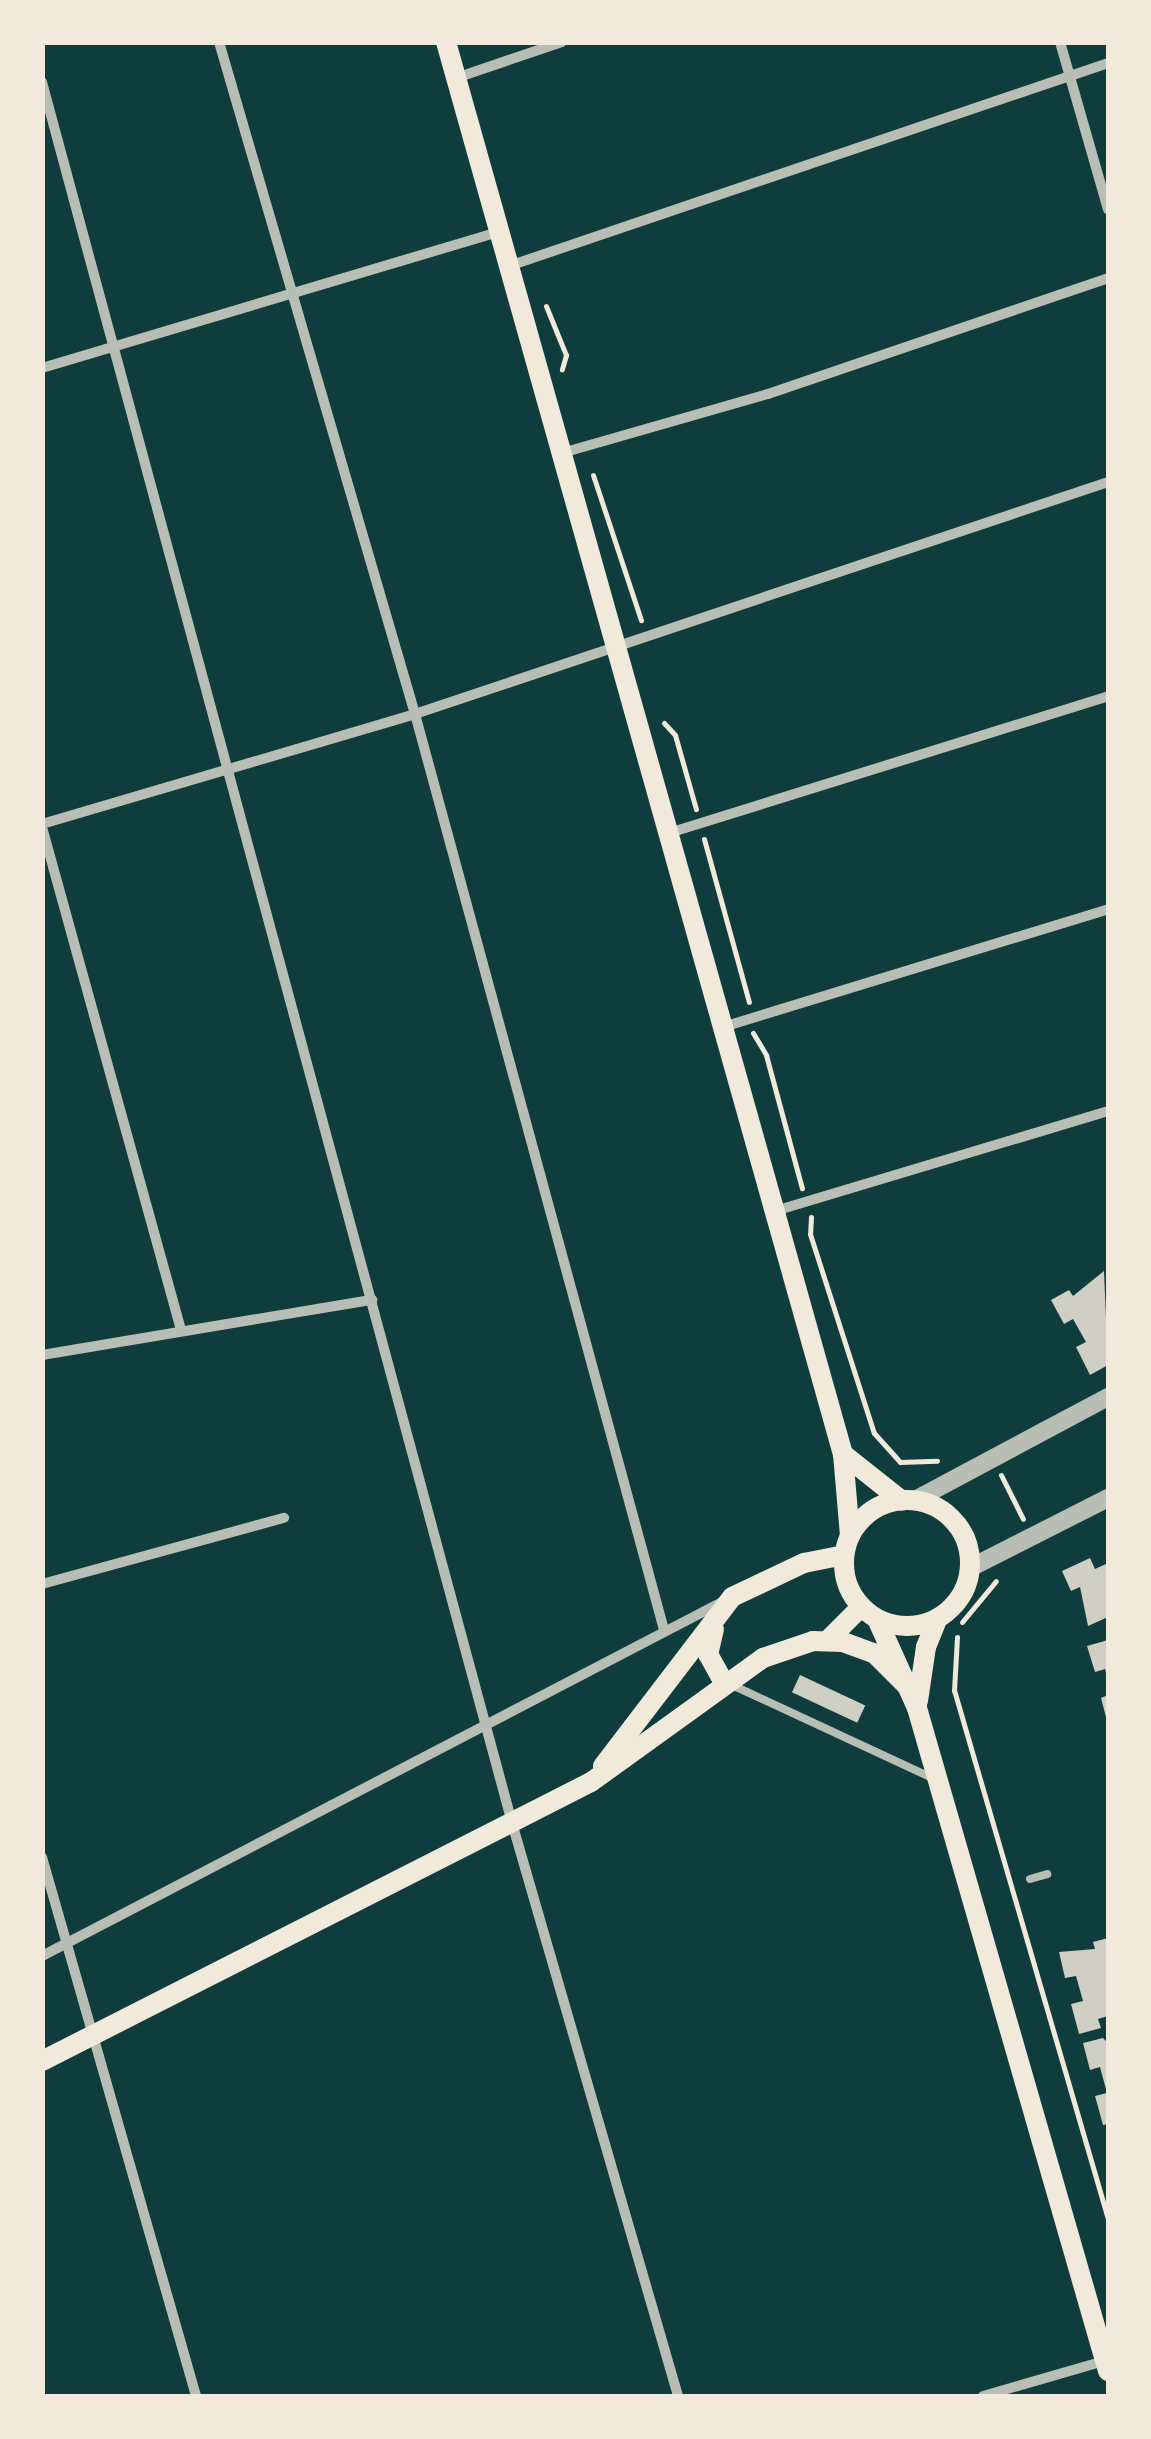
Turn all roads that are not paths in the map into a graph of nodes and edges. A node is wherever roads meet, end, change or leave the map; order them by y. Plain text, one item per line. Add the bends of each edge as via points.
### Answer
1 (219, 42) edge
2 (446, 42) edge
3 (562, 42) edge
4 (1060, 42) edge
5 (1108, 63) edge
6 (1070, 76) junction
7 (456, 78) junction
8 (42, 82) edge
9 (1108, 209) edge
10 (499, 232) junction
11 (509, 266) junction
12 (1108, 278) edge
13 (290, 294) junction
14 (112, 346) junction
15 (42, 368) edge
16 (561, 453) junction
17 (1108, 482) edge
18 (616, 645) junction
19 (1108, 696) edge
20 (415, 714) junction
21 (228, 770) junction
22 (42, 825) edge
23 (668, 833) junction
24 (1108, 909) edge
25 (723, 1027) junction
26 (1108, 1111) edge
27 (775, 1211) junction
28 (372, 1300) junction
29 (181, 1330) junction
30 (42, 1355) edge
31 (1108, 1397) edge
32 (843, 1454) junction
33 (1108, 1498) edge
34 (908, 1500) junction
35 (284, 1518) dead end
36 (847, 1546) junction
37 (970, 1568) junction
38 (42, 1584) edge
39 (732, 1597) junction
40 (869, 1613) junction
41 (938, 1618) junction
42 (664, 1630) junction
43 (828, 1640) junction
44 (723, 1681) junction
45 (907, 1686) junction
46 (917, 1708) junction
47 (487, 1722) junction
48 (938, 1780) junction
49 (591, 1782) junction
50 (512, 1823) junction
51 (42, 1857) edge
52 (1047, 1874) dead end
53 (1030, 1879) dead end
54 (68, 1943) junction
55 (42, 1956) edge
56 (96, 2034) junction
57 (42, 2061) edge
58 (1107, 2366) edge
59 (196, 2396) edge
60 (678, 2396) edge
61 (983, 2396) edge

1 - 13 street
2 - 7 main road
3 - 7 street
4 - 6 street
5 - 6 street
6 - 9 street
6 - 11 street
7 - 10 main road
8 - 14 street
10 - 11 main road
10 - 13 street
11 - 16 main road
12 - 16 street via 768,394
13 - 14 street
13 - 20 street
14 - 15 street
14 - 21 street
16 - 18 main road
17 - 18 street
18 - 20 street
18 - 23 main road
19 - 23 street
20 - 21 street
20 - 42 street
21 - 22 street
21 - 28 street
22 - 29 street
23 - 25 main road
24 - 25 street
25 - 27 main road
26 - 27 street
27 - 32 main road
28 - 29 street
28 - 47 street
29 - 30 street
31 - 34 street
32 - 34 main road
32 - 36 main road
33 - 37 street
34 - 36 main road via 871,1512
34 - 37 main road via 934,1506 962,1531
35 - 38 street
36 - 39 main road
36 - 40 main road via 850,1592
37 - 41 main road via 960,1596
39 - 42 street
39 - 44 main road via 708,1644
39 - 49 main road
40 - 41 main road via 918,1625
40 - 43 main road
40 - 45 main road
41 - 46 main road via 919,1677
42 - 47 street
43 - 44 main road via 798,1644
43 - 45 main road via 874,1653
44 - 48 lane
44 - 49 main road
45 - 46 main road
46 - 48 main road
47 - 50 street
47 - 54 street
48 - 58 main road
49 - 50 main road
50 - 56 main road
50 - 60 street
51 - 54 street
52 - 53 lane
54 - 55 street
54 - 56 street
56 - 57 main road
56 - 59 street
58 - 61 street

